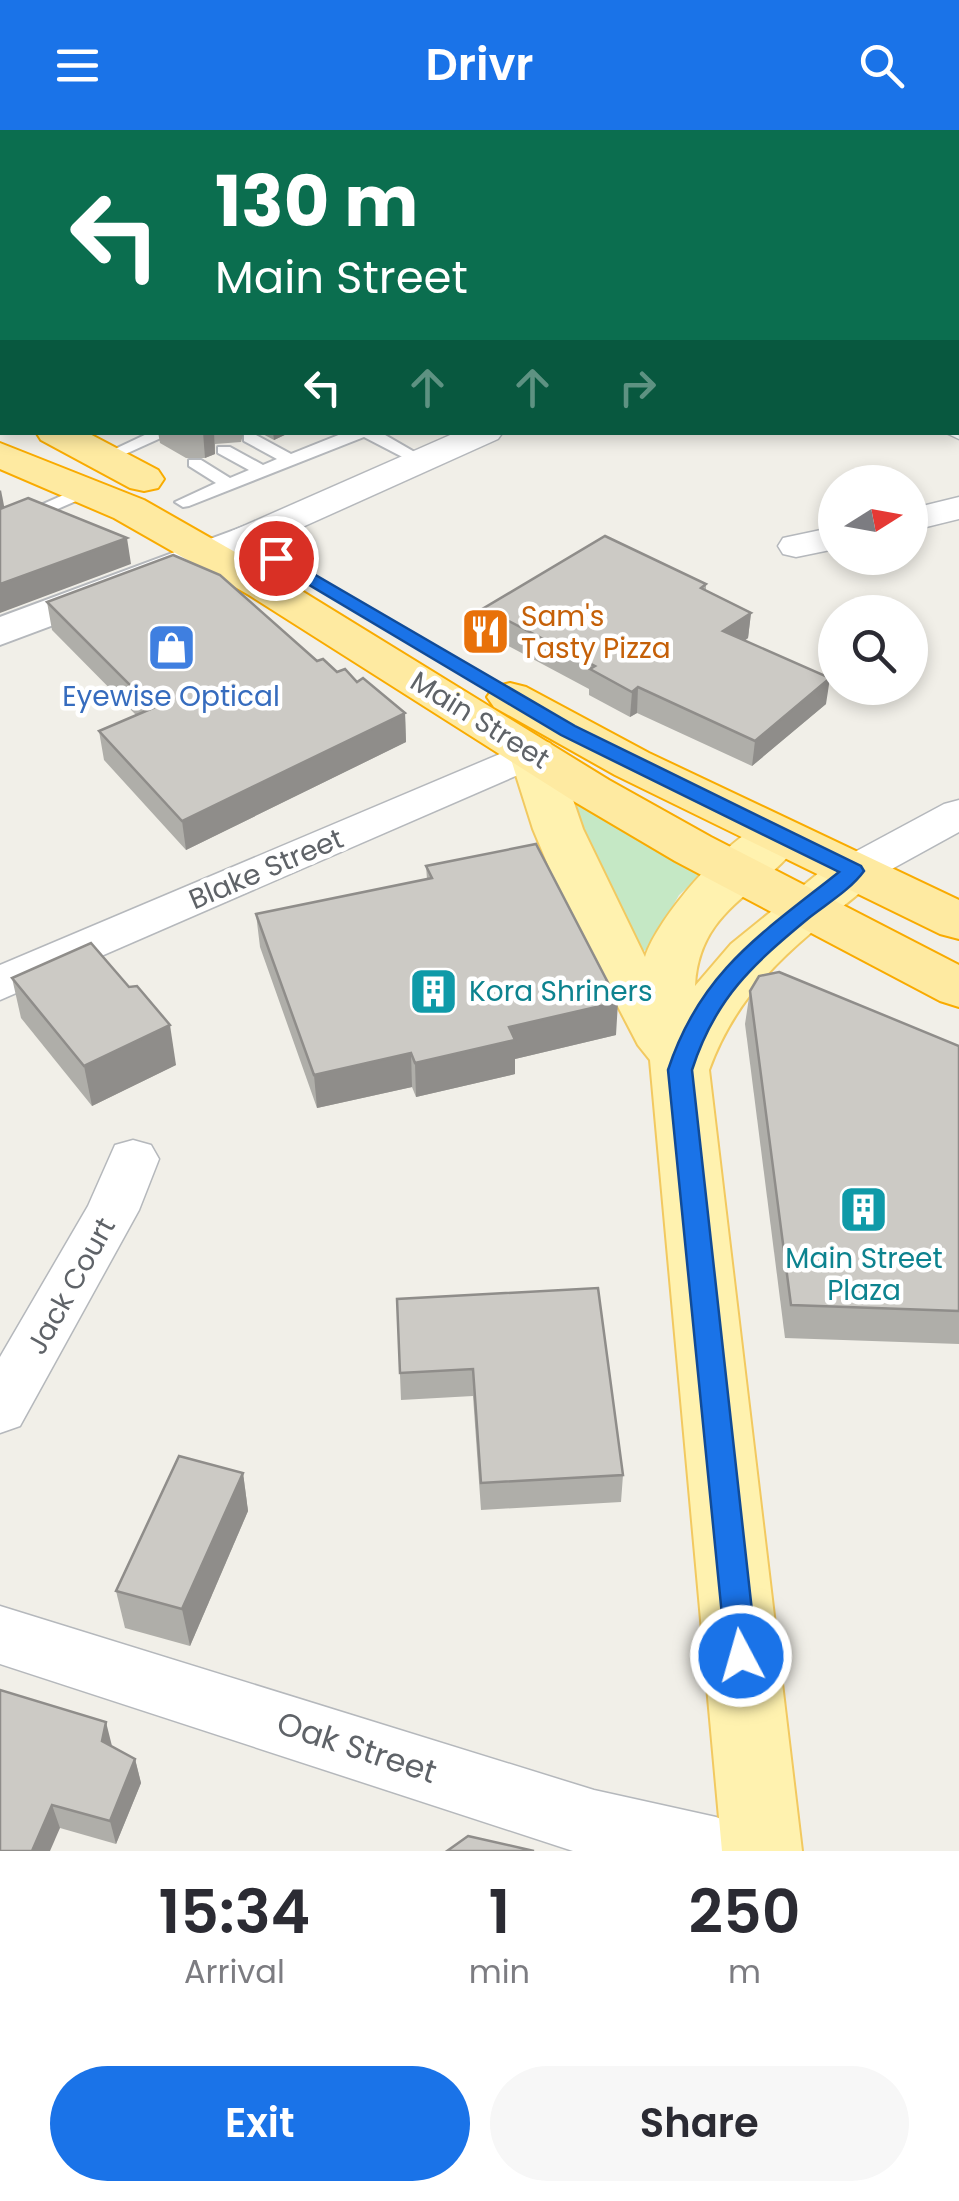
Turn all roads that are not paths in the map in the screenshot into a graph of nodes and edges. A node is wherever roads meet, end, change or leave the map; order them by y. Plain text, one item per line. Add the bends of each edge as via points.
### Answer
1 (58, 435) edge
2 (357, 435) edge
3 (370, 435) edge
4 (479, 435) edge
5 (250, 438) dead end
6 (163, 439) edge
7 (224, 450) dead end
8 (0, 454) edge
9 (422, 461) junction
10 (292, 462) junction
11 (195, 463) dead end
12 (264, 472) junction
13 (95, 474) junction
14 (229, 484) junction
15 (183, 502) junction
16 (49, 507) junction
17 (0, 508) edge
18 (959, 508) edge
19 (928, 516) edge
20 (0, 529) edge
21 (818, 541) edge
22 (796, 546) dead end
23 (226, 547) junction
24 (0, 632) edge
25 (533, 753) junction
26 (959, 814) edge
27 (779, 836) junction
28 (854, 871) junction
29 (737, 872) junction
30 (806, 909) junction
31 (959, 921) edge
32 (0, 984) edge
33 (959, 988) edge
34 (680, 1070) junction
35 (133, 1158) dead end
36 (0, 1409) edge
37 (0, 1634) edge
38 (716, 1851) edge
39 (762, 1851) edge

1 - 13 highway, Main Street
2 - 10 lane
3 - 9 lane
4 - 9 street
5 - 10 lane
6 - 13 lane
7 - 12 lane
8 - 13 highway, Main Street
9 - 23 street
10 - 12 lane
11 - 14 lane
12 - 14 lane
13 - 15 highway, Main Street
13 - 16 lane
13 - 23 highway, Main Street
14 - 15 lane
15 - 23 highway, Main Street
16 - 17 lane
16 - 20 lane
18 - 19 street
21 - 22 street
23 - 24 street
23 - 25 highway, Main Street
23 - 27 highway, Main Street
25 - 29 highway, Main Street
25 - 32 street, Blake Street
25 - 34 main road via 560,835
26 - 28 street
27 - 28 highway, Main Street
27 - 29 main road
28 - 30 main road
28 - 31 highway, Main Street
29 - 30 highway, Main Street
29 - 34 main road via 701,906 671,956 667,992
30 - 33 highway, Main Street
30 - 34 main road via 718,990
34 - 39 main road
35 - 36 street, Jack Court via 114,1210
37 - 38 street, Oak Street via 594,1824

